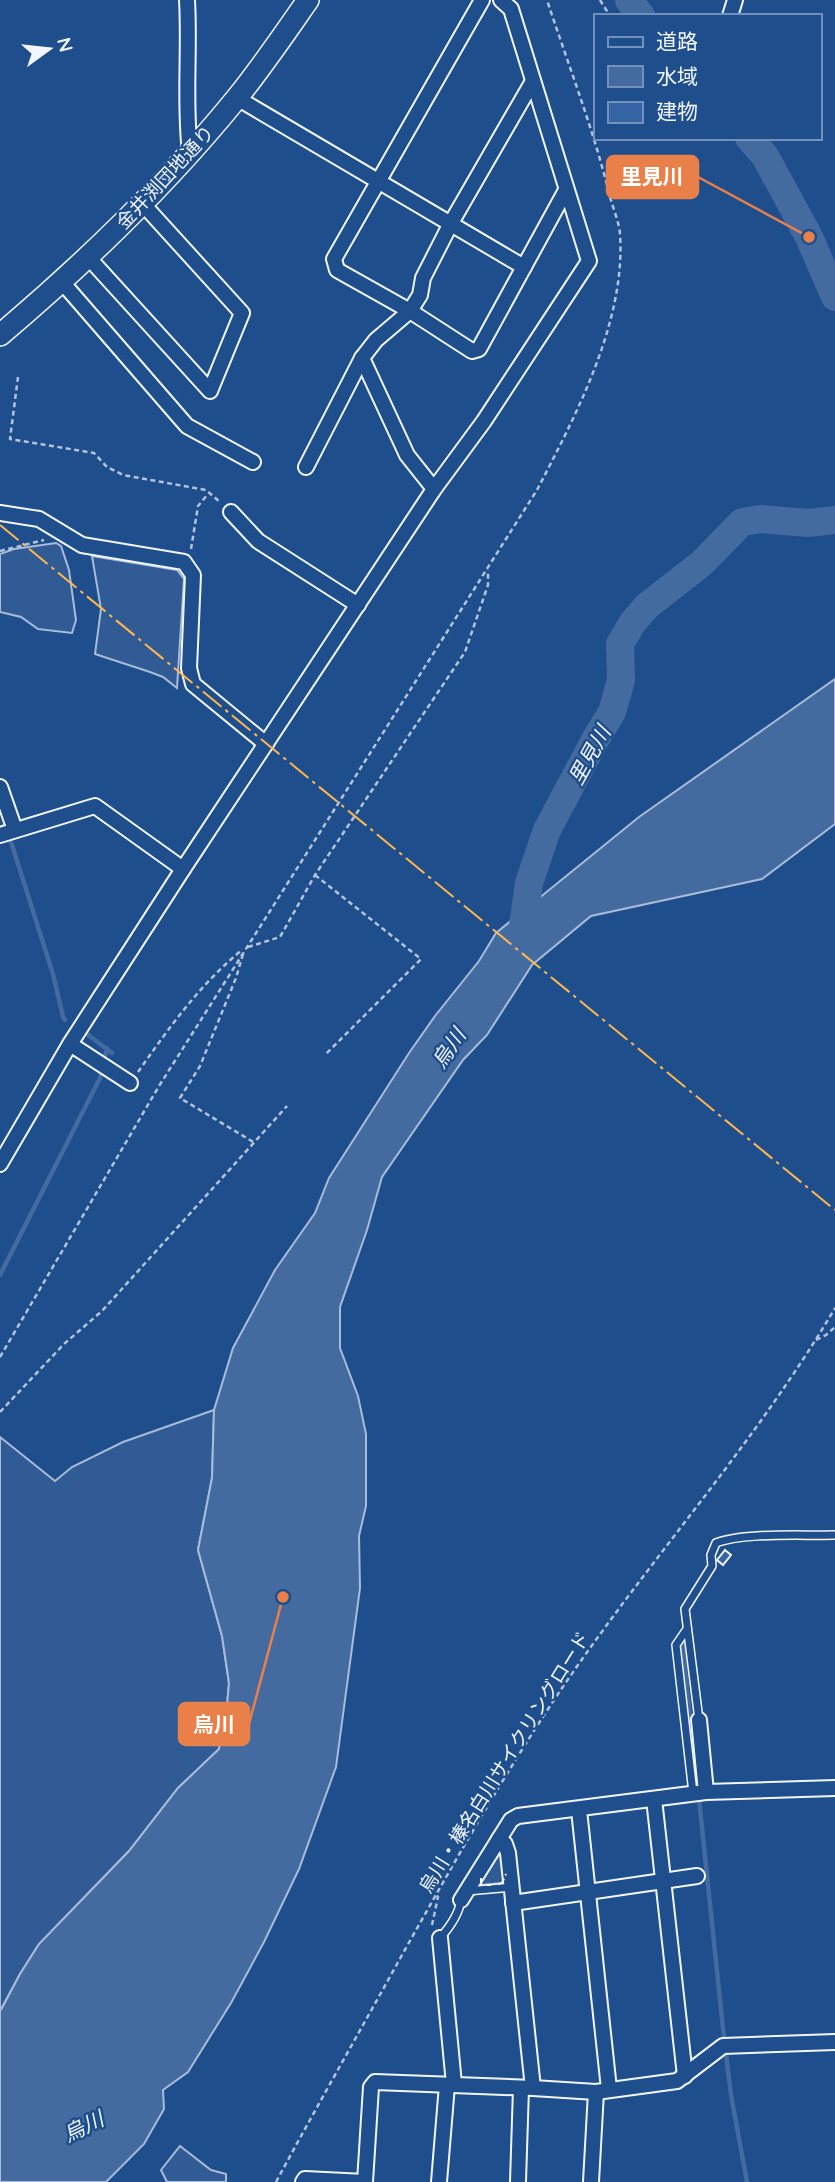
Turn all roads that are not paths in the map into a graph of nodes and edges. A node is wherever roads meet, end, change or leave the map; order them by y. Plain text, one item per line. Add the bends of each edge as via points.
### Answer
1 (187, 0) edge
2 (308, 0) edge
3 (482, 0) edge
4 (502, 0) edge
5 (533, 82) junction
6 (237, 98) junction
7 (190, 153) junction
8 (380, 182) junction
9 (566, 190) junction
10 (142, 203) junction
11 (451, 223) junction
12 (88, 257) junction
13 (524, 267) junction
14 (62, 282) junction
15 (410, 311) junction
16 (0, 335) edge
17 (362, 358) junction
18 (253, 462) dead end
19 (306, 467) dead end
20 (434, 489) junction
21 (231, 512) road end
22 (0, 513) edge
23 (358, 606) junction
24 (266, 744) junction
25 (0, 787) edge
26 (15, 830) junction
27 (0, 835) edge
28 (183, 869) junction
29 (70, 1044) junction
30 (130, 1083) road end
31 (0, 1164) edge
32 (835, 1535) edge
33 (687, 1629) junction
34 (688, 1698) junction
35 (698, 1720) joint
36 (835, 1788) edge
37 (699, 1792) junction
38 (654, 1798) junction
39 (579, 1810) junction
40 (499, 1839) junction
41 (697, 1876) dead end
42 (663, 1882) junction
43 (512, 1887) junction
44 (588, 1893) junction
45 (464, 1896) junction
46 (513, 1903) junction
47 (440, 1938) joint
48 (835, 2042) edge
49 (685, 2076) junction
50 (450, 2085) junction
51 (527, 2088) junction
52 (603, 2090) junction
53 (303, 2182) edge
54 (365, 2182) edge
55 (439, 2182) edge
56 (518, 2182) edge
57 (591, 2182) edge

1 - 7 street
2 - 6 street, 金井渕団地通り
3 - 8 street
4 - 5 street via 511,9
5 - 9 street
5 - 11 street
6 - 7 street, 金井渕団地通り
6 - 8 street
7 - 10 street, 金井渕団地通り
8 - 11 street
8 - 15 street via 334,259 337,270
9 - 13 street
9 - 20 street via 589,261
10 - 12 street, 金井渕団地通り
10 - 12 street via 242,313 210,391
11 - 13 street
11 - 15 street
12 - 14 street, 金井渕団地通り
13 - 15 street via 478,349 472,351
14 - 16 street, 金井渕団地通り
14 - 18 street via 187,426
15 - 17 street
17 - 19 street
17 - 20 street via 407,455
20 - 23 street
21 - 23 street via 258,541
22 - 24 street via 39,519 82,545 184,562 193,575 189,668 193,684
23 - 24 street
24 - 28 street
25 - 26 street
26 - 27 street
26 - 28 street via 95,806
28 - 29 street
29 - 30 street
29 - 31 street
32 - 33 lane via 716,1543 712,1566 685,1609
33 - 34 lane
33 - 34 lane via 676,1645
34 - 35 lane
34 - 37 lane
35 - 37 street
36 - 37 street
37 - 38 street
38 - 39 street
38 - 42 street
39 - 40 street via 518,1816
39 - 44 street
40 - 43 street via 505,1844
40 - 45 street
41 - 42 street
42 - 44 street
42 - 49 street
43 - 45 lane
43 - 46 street
44 - 46 street
44 - 52 street
45 - 47 lane
46 - 51 street
47 - 50 street
48 - 49 street via 723,2046
49 - 52 street via 677,2081
50 - 51 street
50 - 54 street via 375,2082 370,2087
50 - 55 street
51 - 52 street
51 - 56 street
52 - 57 street
53 - 54 street

